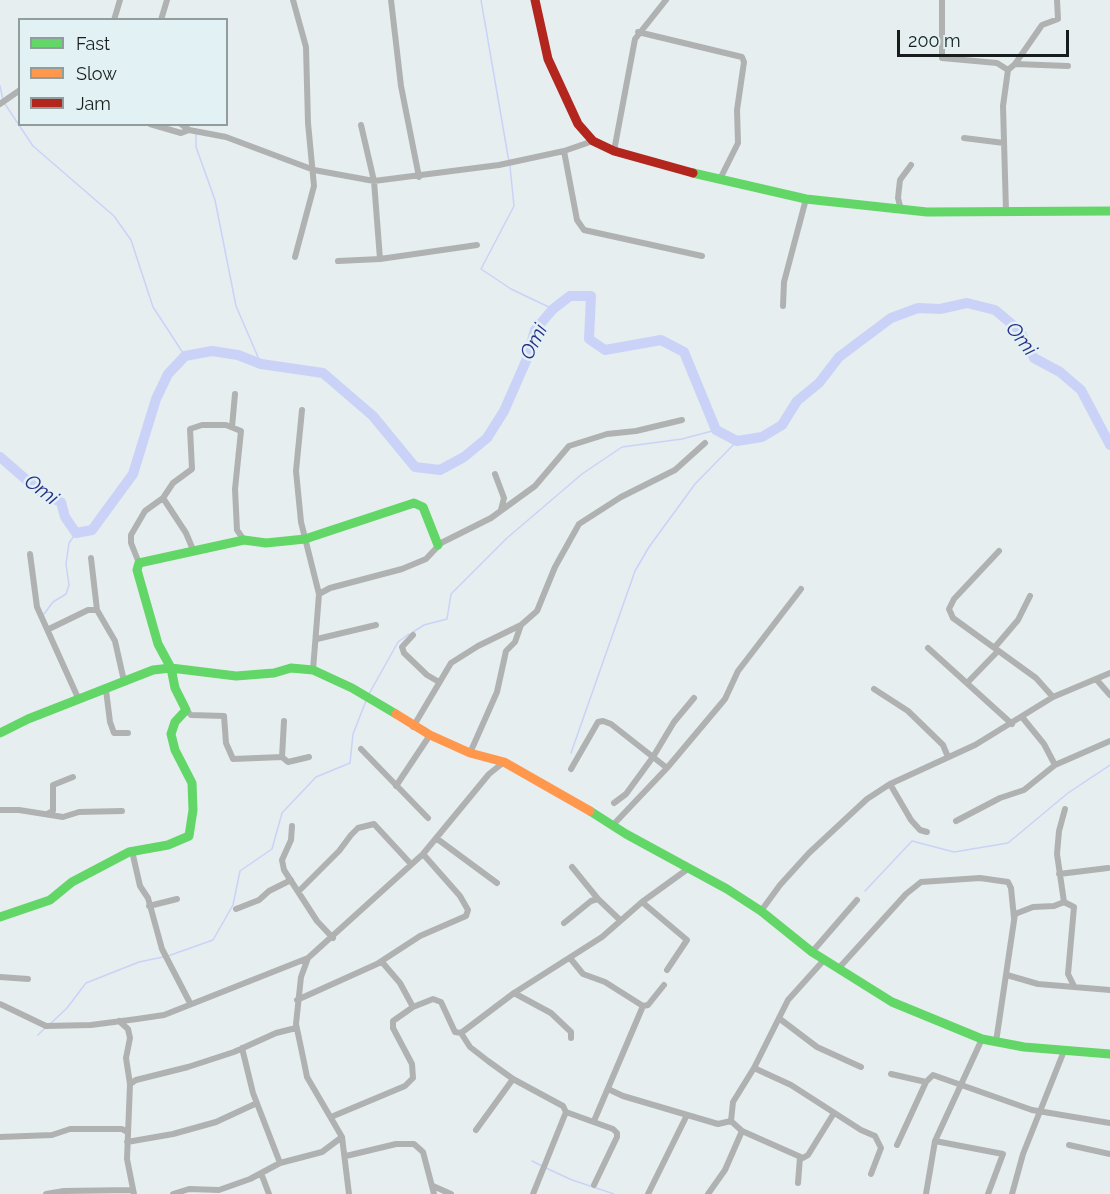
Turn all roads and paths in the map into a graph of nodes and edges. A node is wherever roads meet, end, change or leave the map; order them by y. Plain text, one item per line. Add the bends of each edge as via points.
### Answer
1 (120, 0) edge
2 (167, 0) edge
3 (293, 0) edge
4 (391, 0) edge
5 (535, 0) edge
6 (666, 0) edge
7 (942, 0) edge
8 (1057, 0) edge
9 (115, 18) edge
10 (162, 18) edge
11 (638, 32) junction
12 (1015, 64) junction
13 (1068, 66) dead end
14 (1008, 70) junction
15 (18, 91) edge
16 (0, 104) edge
17 (361, 125) dead end
18 (157, 126) edge
19 (185, 126) edge
20 (192, 130) junction
21 (964, 138) dead end
22 (593, 141) junction
23 (1004, 143) junction
24 (614, 151) junction
25 (564, 152) junction
26 (911, 165) dead end
27 (314, 170) junction
28 (419, 177) junction
29 (720, 179) junction
30 (374, 181) junction
31 (806, 199) junction
32 (901, 210) junction
33 (1006, 211) junction
34 (1110, 212) edge
35 (477, 245) dead end
36 (702, 256) dead end
37 (295, 257) dead end
38 (380, 259) junction
39 (338, 261) dead end
40 (783, 306) dead end
41 (235, 394) dead end
42 (302, 410) dead end
43 (682, 420) dead end
44 (232, 426) junction
45 (705, 443) dead end
46 (495, 474) dead end
47 (163, 498) junction
48 (499, 512) junction
49 (305, 539) junction
50 (244, 540) junction
51 (438, 545) junction
52 (999, 551) dead end
53 (195, 552) junction
54 (30, 554) dead end
55 (91, 558) dead end
56 (139, 563) junction
57 (801, 589) dead end
58 (320, 594) junction
59 (1030, 596) dead end
60 (97, 610) junction
61 (376, 625) dead end
62 (521, 625) junction
63 (49, 630) junction
64 (413, 635) dead end
65 (317, 639) junction
66 (928, 648) dead end
67 (996, 649) junction
68 (171, 668) junction
69 (313, 670) junction
70 (1110, 673) edge
71 (1096, 679) junction
72 (124, 681) junction
73 (439, 682) junction
74 (968, 682) junction
75 (874, 689) dead end
76 (106, 690) junction
77 (1110, 695) edge
78 (1053, 697) junction
79 (694, 698) dead end
80 (79, 700) junction
81 (186, 710) junction
82 (1022, 717) junction
83 (284, 721) dead end
84 (1012, 724) junction
85 (413, 726) junction
86 (0, 733) edge
87 (128, 733) dead end
88 (430, 735) junction
89 (1110, 741) edge
90 (361, 749) dead end
91 (470, 753) junction
92 (282, 757) junction
93 (309, 757) dead end
94 (653, 757) junction
95 (948, 757) junction
96 (504, 762) junction
97 (1055, 765) junction
98 (668, 768) junction
99 (571, 769) dead end
100 (73, 777) dead end
101 (890, 784) junction
102 (396, 786) junction
103 (614, 803) dead end
104 (1065, 809) dead end
105 (0, 810) edge
106 (122, 811) dead end
107 (46, 814) junction
108 (428, 818) dead end
109 (956, 821) dead end
110 (292, 826) dead end
111 (612, 826) junction
112 (927, 832) dead end
113 (436, 838) junction
114 (132, 851) junction
115 (423, 854) junction
116 (410, 863) junction
117 (572, 867) dead end
118 (689, 868) junction
119 (1110, 869) edge
120 (1059, 874) junction
121 (291, 880) junction
122 (496, 883) dead end
123 (299, 891) junction
124 (177, 899) dead end
125 (598, 899) junction
126 (856, 900) dead end
127 (642, 902) junction
128 (1064, 902) junction
129 (149, 906) junction
130 (236, 909) dead end
131 (761, 911) junction
132 (0, 917) edge
133 (620, 920) junction
134 (564, 923) dead end
135 (1015, 924) junction
136 (333, 938) junction
137 (812, 952) junction
138 (308, 958) junction
139 (570, 958) junction
140 (824, 960) junction
141 (382, 962) junction
142 (838, 969) junction
143 (667, 970) dead end
144 (1068, 974) junction
145 (1007, 975) junction
146 (0, 976) edge
147 (28, 979) dead end
148 (1017, 980) junction
149 (1005, 983) junction
150 (664, 985) dead end
151 (1066, 986) junction
152 (1077, 988) junction
153 (1110, 990) edge
154 (514, 993) junction
155 (297, 1000) junction
156 (190, 1003) junction
157 (0, 1004) edge
158 (644, 1006) junction
159 (413, 1007) junction
160 (780, 1019) junction
161 (119, 1021) junction
162 (296, 1028) junction
163 (461, 1033) junction
164 (571, 1038) dead end
165 (982, 1040) junction
166 (996, 1042) junction
167 (242, 1048) junction
168 (1064, 1051) junction
169 (1110, 1054) edge
170 (861, 1067) dead end
171 (754, 1068) junction
172 (891, 1074) dead end
173 (513, 1079) junction
174 (926, 1082) junction
175 (130, 1084) junction
176 (963, 1084) junction
177 (608, 1089) junction
178 (257, 1102) junction
179 (1041, 1111) junction
180 (566, 1112) junction
181 (834, 1113) junction
182 (687, 1115) junction
183 (331, 1117) junction
184 (594, 1121) junction
185 (731, 1121) junction
186 (1110, 1123) edge
187 (476, 1130) dead end
188 (742, 1131) junction
189 (127, 1132) junction
190 (0, 1137) edge
191 (342, 1137) junction
192 (935, 1141) junction
193 (127, 1142) junction
194 (897, 1145) dead end
195 (1069, 1145) dead end
196 (1110, 1154) edge
197 (346, 1156) junction
198 (800, 1157) junction
199 (280, 1163) junction
200 (261, 1173) junction
201 (871, 1174) dead end
202 (798, 1183) dead end
203 (594, 1185) dead end
204 (433, 1186) junction
205 (133, 1192) edge
206 (182, 1193) edge
207 (46, 1194) edge
208 (173, 1194) edge
209 (269, 1194) edge
210 (349, 1194) edge
211 (434, 1194) edge
212 (451, 1194) edge
213 (532, 1194) edge
214 (648, 1194) edge
215 (708, 1194) edge
216 (926, 1194) edge
217 (988, 1194) edge
218 (1012, 1194) edge

1 - 9 street
2 - 10 street
3 - 27 street via 306,47
4 - 28 street via 401,86
5 - 22 street via 548,59 578,124
6 - 11 street
7 - 14 street via 942,58 997,63
8 - 12 street via 1058,19 1042,25
11 - 24 street
11 - 29 street via 742,57 738,143
12 - 13 street
12 - 14 street
14 - 23 street via 1003,106
15 - 16 street
17 - 30 street
18 - 20 street via 181,133
19 - 20 street
20 - 27 street via 226,137
21 - 23 street
22 - 24 street
22 - 25 street
23 - 33 street
24 - 29 street
25 - 28 street
25 - 36 street via 577,220 584,230
26 - 32 street via 900,180
27 - 30 street
27 - 37 street via 314,186
28 - 30 street
29 - 31 street
30 - 38 street
31 - 32 street
31 - 40 street via 784,282
32 - 33 street
33 - 34 street
35 - 38 street
38 - 39 street
41 - 44 street
42 - 49 street via 296,471
43 - 48 street via 607,434 569,446 535,486
44 - 47 street via 202,425 190,429 192,469 173,483
44 - 50 street via 241,431 235,489 237,530
45 - 62 street via 675,470 579,524 537,611
46 - 48 street via 504,498
47 - 53 street
47 - 56 street via 146,511 131,535 130,543
48 - 51 street
49 - 50 street via 266,543
49 - 51 street via 414,503 423,507
49 - 58 street
50 - 53 street
51 - 58 street via 426,559 402,569
52 - 67 street via 949,609 953,618
53 - 56 street
54 - 63 street via 37,607
55 - 60 street
56 - 68 street via 144,602
57 - 98 street via 738,671 725,699
58 - 65 street
59 - 67 street
60 - 63 street via 88,610
60 - 72 street via 115,641
61 - 65 street
62 - 73 street via 457,658
62 - 91 street via 515,642 506,651 497,692
63 - 80 street
64 - 73 street via 402,647 404,653
65 - 69 street
66 - 74 street
67 - 74 street
67 - 78 street via 1036,678
68 - 69 street via 237,676 291,668
68 - 72 street
68 - 81 street
69 - 85 street via 352,688
70 - 71 street
71 - 77 street
71 - 78 street
72 - 76 street
73 - 85 street
74 - 84 street
75 - 95 street via 908,711 943,745
76 - 80 street
76 - 87 street via 114,733
78 - 82 street
79 - 94 street
80 - 86 street via 28,718
81 - 92 street via 191,715 224,716 232,759
81 - 114 street via 171,734 192,783 189,836 168,845
82 - 84 street
82 - 97 street
83 - 92 street
84 - 95 street
85 - 88 street
88 - 91 street
88 - 102 street
89 - 97 street
90 - 102 street
91 - 96 street
92 - 93 street via 288,762
94 - 98 street
94 - 99 street via 603,721 598,722
94 - 103 street via 626,794
95 - 101 street
96 - 111 street via 568,796
96 - 113 street via 489,774
97 - 109 street via 1024,790
98 - 111 street
100 - 107 street via 53,785 53,811
101 - 112 street via 911,820
101 - 131 street via 834,829 780,885
102 - 108 street
104 - 120 street via 1059,831
105 - 107 street
106 - 107 street via 79,812 63,817
110 - 121 street via 282,860
111 - 118 street
113 - 115 street
113 - 122 street
114 - 129 street
114 - 132 street via 72,882 50,900
115 - 116 street
115 - 141 street via 468,910 466,915 420,936
116 - 123 street via 374,824 358,828
116 - 136 street
117 - 125 street
118 - 127 street
118 - 131 street
119 - 120 street
120 - 128 street
121 - 123 street
121 - 130 street
123 - 136 street
124 - 129 street
125 - 133 street
125 - 134 street
126 - 137 street
127 - 133 street
127 - 143 street via 687,940
128 - 135 street via 1015,914
128 - 144 street via 1074,907
129 - 156 street via 162,949
131 - 137 street
133 - 139 street
135 - 142 street via 1008,882 980,878 921,882
135 - 145 street
136 - 138 street
137 - 140 street
138 - 155 street
138 - 156 street
139 - 154 street
139 - 158 street via 583,975 605,982
140 - 142 street
140 - 160 street via 788,1000
141 - 155 street
141 - 159 street
142 - 165 street via 892,1002
144 - 151 street
144 - 152 street
145 - 148 street
145 - 149 street
146 - 147 street
148 - 149 street
148 - 151 street
149 - 166 street
150 - 158 street
151 - 152 street
152 - 153 street
154 - 163 street
154 - 164 street via 551,1013 571,1032
155 - 162 street
156 - 161 street via 164,1015
157 - 161 street via 46,1026
158 - 177 street
159 - 163 street via 433,999 441,1002 453,1030
159 - 183 street via 393,1021 412,1064 413,1078 405,1086
160 - 170 street via 817,1047
160 - 171 street
161 - 175 street via 128,1029 130,1038 126,1059
162 - 167 street
162 - 183 street via 307,1077
163 - 173 street via 470,1047
165 - 166 street
165 - 176 street
166 - 168 street
167 - 175 street
167 - 178 street
168 - 169 street
168 - 179 street
171 - 181 street via 791,1085
171 - 185 street via 733,1102
172 - 174 street
173 - 180 street via 558,1103
173 - 187 street
174 - 176 street via 933,1075
174 - 194 street
175 - 189 street
176 - 179 street
176 - 192 street
177 - 182 street
177 - 184 street
178 - 193 street via 216,1122
178 - 199 street
179 - 186 street
179 - 218 street
180 - 184 street
180 - 213 street
181 - 198 street via 808,1155
181 - 201 street via 875,1136 881,1148
182 - 185 street via 718,1124
182 - 214 street
183 - 191 street
184 - 203 street via 613,1129 617,1137
185 - 188 street
188 - 198 street
188 - 215 street via 725,1170
189 - 190 street via 70,1130 52,1135
189 - 193 street
191 - 197 street
191 - 199 street via 322,1152
192 - 216 street
192 - 217 street via 1003,1154
193 - 205 street
195 - 196 street
197 - 204 street via 396,1144 414,1144 423,1152
197 - 210 street
198 - 202 street
199 - 200 street
200 - 206 street via 219,1190
200 - 209 street
204 - 211 street
204 - 212 street
205 - 207 street
206 - 208 street

